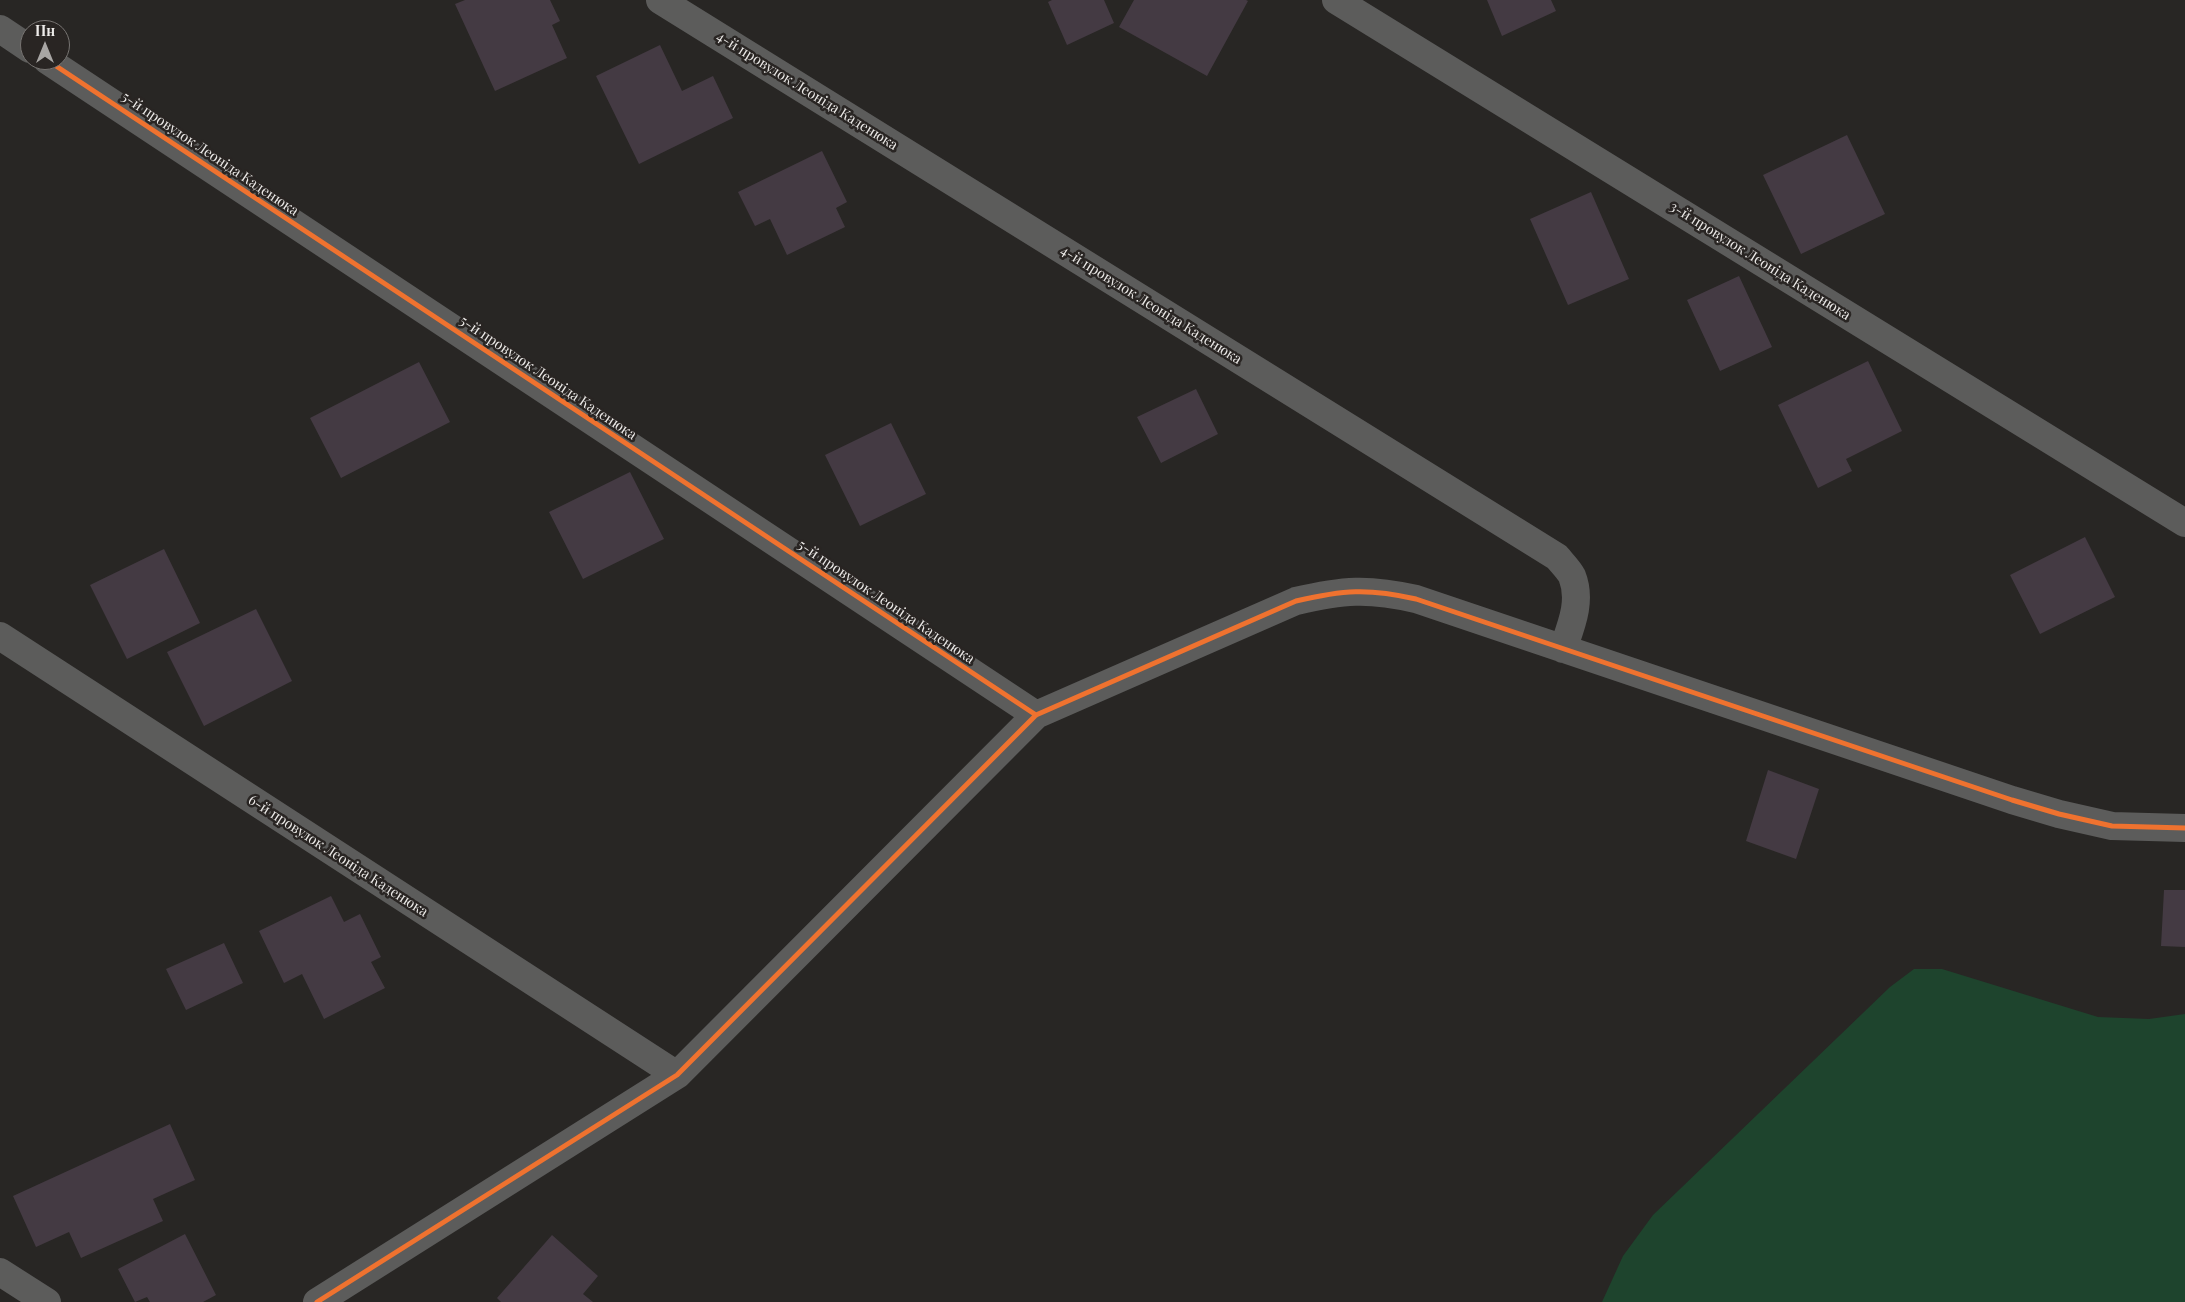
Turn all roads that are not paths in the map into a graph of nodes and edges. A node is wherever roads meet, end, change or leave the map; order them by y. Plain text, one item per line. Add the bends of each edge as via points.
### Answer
1 (660, 0) edge
2 (1336, 0) edge
3 (0, 29) edge
4 (20, 42) edge
5 (62, 70) edge
6 (2185, 523) edge
7 (0, 636) edge
8 (1563, 649) junction
9 (1036, 715) junction
10 (2185, 828) edge
11 (677, 1076) junction
12 (0, 1272) edge
13 (47, 1302) edge
14 (318, 1302) edge

1 - 8 street, 4-й провулок Леоніда Каденюка via 1558,557 1572,576 1577,602
2 - 6 street, 3-й провулок Леоніда Каденюка
3 - 4 street
5 - 9 street, 5-й провулок Леоніда Каденюка
7 - 11 street, 6-й провулок Леоніда Каденюка
8 - 9 street via 1416,599 1383,591 1334,593 1296,601
8 - 10 street via 2059,814 2112,826
9 - 11 street
11 - 14 street
12 - 13 street

